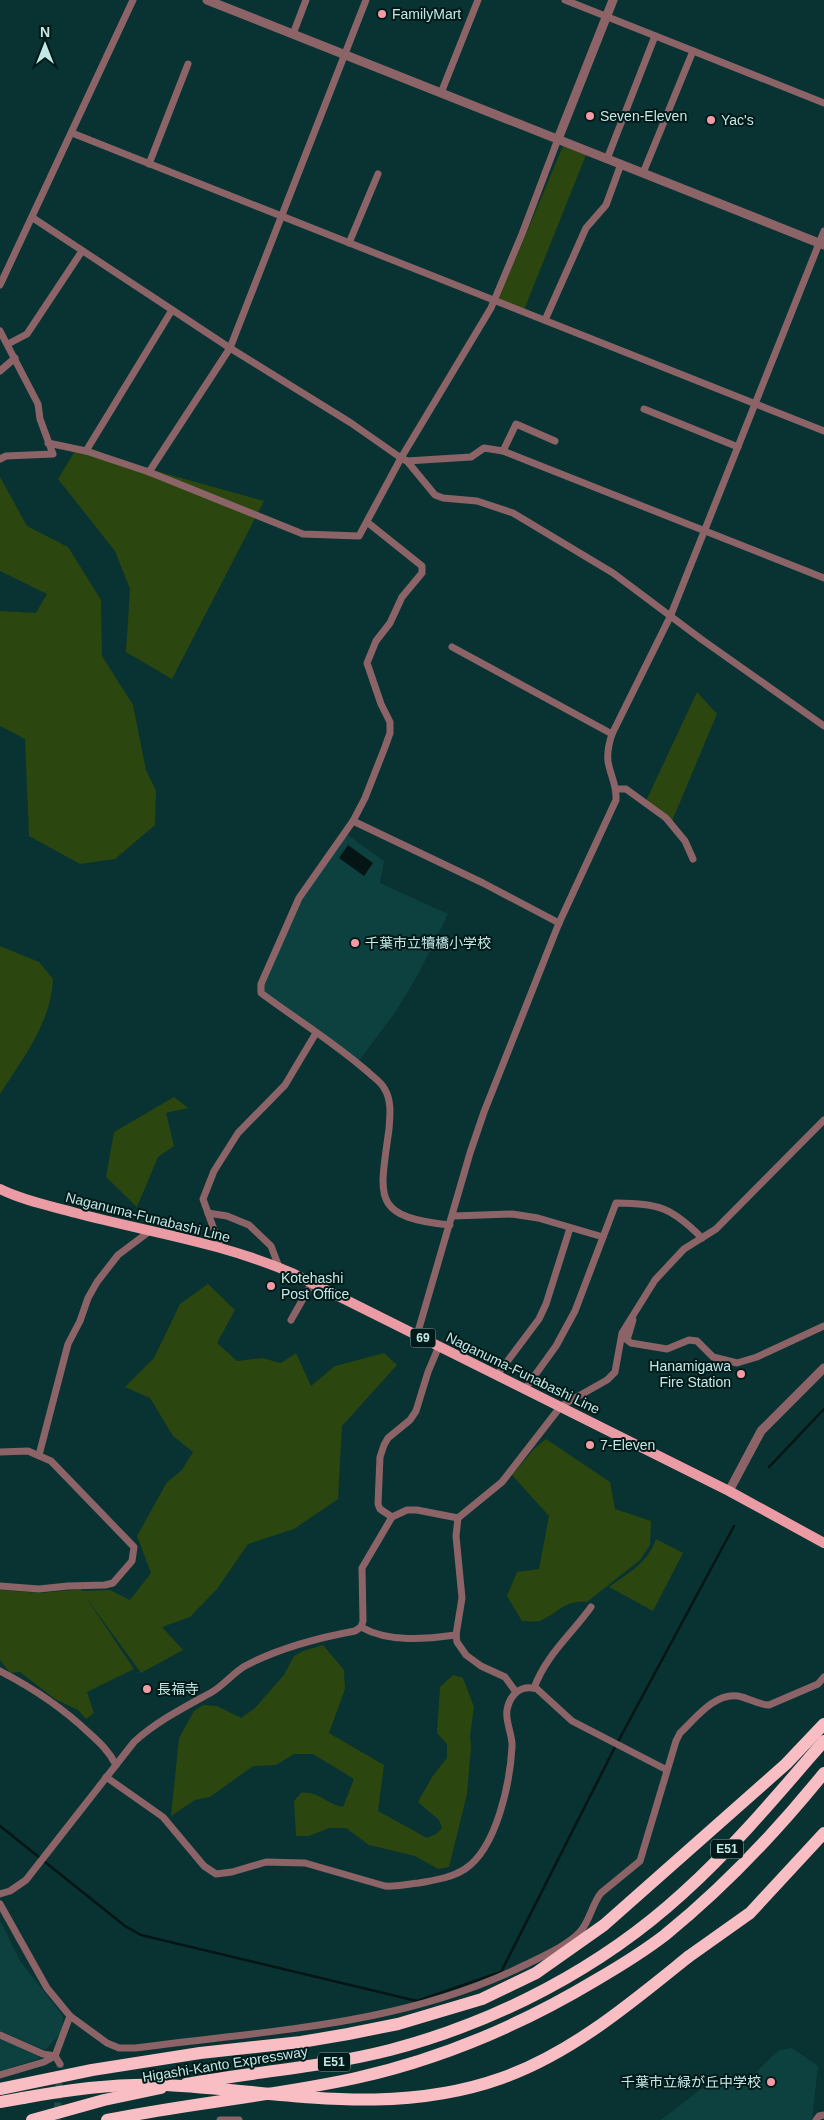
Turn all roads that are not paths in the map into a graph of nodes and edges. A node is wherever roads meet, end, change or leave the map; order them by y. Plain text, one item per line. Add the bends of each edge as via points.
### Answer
1 (133, 0) edge
2 (208, 0) edge
3 (306, 0) edge
4 (366, 0) edge
5 (478, 0) edge
6 (565, 0) edge
7 (613, 0) edge
8 (606, 16) junction
9 (293, 34) junction
10 (655, 36) junction
11 (692, 51) junction
12 (345, 55) junction
13 (188, 64) dead end
14 (441, 93) junction
15 (824, 103) edge
16 (72, 133) junction
17 (558, 139) junction
18 (607, 159) junction
19 (149, 164) junction
20 (621, 164) junction
21 (643, 173) junction
22 (378, 174) dead end
23 (281, 216) junction
24 (33, 218) junction
25 (824, 231) edge
26 (349, 244) junction
27 (822, 244) edge
28 (82, 251) junction
29 (0, 285) edge
30 (494, 300) junction
31 (172, 310) junction
32 (545, 320) junction
33 (0, 331) edge
34 (8, 344) junction
35 (230, 348) junction
36 (15, 358) junction
37 (0, 370) edge
38 (756, 404) junction
39 (644, 409) dead end
40 (824, 431) edge
41 (555, 441) dead end
42 (48, 443) junction
43 (738, 447) junction
44 (86, 451) junction
45 (503, 451) junction
46 (0, 459) edge
47 (404, 459) junction
48 (148, 472) junction
49 (367, 522) junction
50 (704, 531) junction
51 (824, 578) edge
52 (670, 616) junction
53 (452, 647) dead end
54 (824, 726) edge
55 (612, 734) junction
56 (617, 789) junction
57 (353, 822) junction
58 (693, 859) dead end
59 (559, 923) junction
60 (316, 1033) junction
61 (824, 1120) edge
62 (0, 1189) edge
63 (208, 1213) junction
64 (453, 1216) junction
65 (450, 1225) junction
66 (570, 1228) junction
67 (150, 1231) junction
68 (603, 1237) junction
69 (702, 1238) junction
70 (221, 1249) junction
71 (279, 1267) junction
72 (312, 1283) junction
73 (636, 1310) junction
74 (290, 1320) dead end
75 (824, 1326) edge
76 (417, 1336) junction
77 (439, 1346) junction
78 (824, 1368) edge
79 (496, 1375) junction
80 (525, 1389) junction
81 (561, 1406) junction
82 (0, 1452) edge
83 (40, 1455) junction
84 (730, 1491) junction
85 (392, 1517) junction
86 (458, 1518) junction
87 (824, 1544) edge
88 (0, 1586) edge
89 (591, 1607) dead end
90 (361, 1627) junction
91 (456, 1635) junction
92 (0, 1672) edge
93 (824, 1677) edge
94 (534, 1688) junction
95 (516, 1692) junction
96 (824, 1724) edge
97 (824, 1741) edge
98 (116, 1765) junction
99 (667, 1770) junction
100 (824, 1773) edge
101 (106, 1777) junction
102 (824, 1833) edge
103 (0, 1894) edge
104 (0, 1904) edge
105 (70, 2016) junction
106 (0, 2035) edge
107 (54, 2056) junction
108 (60, 2064) tunnel mouth
109 (0, 2075) edge
110 (0, 2089) edge
111 (0, 2102) edge
112 (824, 2115) edge
113 (32, 2120) edge
114 (108, 2120) edge
115 (220, 2120) edge
116 (239, 2120) edge
117 (816, 2120) edge

1 - 16 street
2 - 9 street
3 - 9 street
4 - 12 street
5 - 14 street
6 - 8 street
7 - 8 street
8 - 10 street
8 - 17 street
9 - 12 street
10 - 11 street
10 - 18 street
11 - 15 street
11 - 21 street
12 - 14 street
12 - 23 street
13 - 19 street
14 - 17 street
16 - 19 street
16 - 24 street
17 - 18 street
17 - 30 street
18 - 20 street
19 - 23 street
20 - 21 street
20 - 32 street via 606,205 586,228
21 - 27 street
22 - 26 street
23 - 26 street
23 - 35 street
24 - 28 street
24 - 29 street
25 - 27 street
26 - 30 street
27 - 38 street
28 - 31 street
28 - 34 street via 27,334
30 - 32 street
30 - 47 street
31 - 35 street
31 - 44 street
32 - 38 street
33 - 34 street
34 - 36 street
35 - 47 street
35 - 48 street
36 - 37 street
36 - 42 street via 38,404
38 - 40 street
38 - 43 street
39 - 43 street
41 - 45 street via 516,424
42 - 44 street
42 - 46 street via 53,454
43 - 50 street
44 - 48 street
45 - 47 street via 484,448 471,457
45 - 50 street
47 - 49 street
47 - 52 street via 435,495 477,501 513,512 613,574
48 - 49 street via 303,534 360,536
49 - 57 street via 422,566 422,573 402,597 367,663 390,722 390,733
50 - 51 street
50 - 52 street
52 - 54 street
52 - 55 street
53 - 55 street
55 - 56 street via 608,762
56 - 58 street via 626,789 666,818 685,841
56 - 59 street via 616,800
57 - 59 street via 483,882
57 - 60 street via 299,898 261,984 261,993
59 - 64 street via 484,1112
60 - 63 street via 285,1085 238,1134 214,1171 203,1199
60 - 65 street via 384,1087 389,1100 390,1120 382,1183 386,1203 394,1212 407,1218
61 - 69 street via 716,1229
62 - 67 main road, Naganuma-Funabashi Line / 69 via 40,1204
63 - 70 street
63 - 71 street via 249,1225 271,1246
64 - 65 street
64 - 66 street via 512,1214
65 - 76 street
66 - 68 street
66 - 79 street via 539,1319
67 - 70 main road, Naganuma-Funabashi Line / 69
67 - 83 street via 118,1255 88,1298 68,1344
68 - 69 street via 616,1203 660,1207 684,1221
68 - 80 street via 575,1311 556,1346
69 - 73 street via 684,1250 655,1280
70 - 71 main road, Naganuma-Funabashi Line / 69
71 - 72 main road, Naganuma-Funabashi Line / 69
72 - 74 street
72 - 76 main road, Naganuma-Funabashi Line / 69
73 - 75 street via 627,1340 630,1343 667,1349 689,1340 697,1341 713,1357 737,1363
73 - 81 street via 622,1334 615,1372 607,1380
76 - 77 main road, Naganuma-Funabashi Line / 69
77 - 79 main road, Naganuma-Funabashi Line / 69
77 - 85 street via 416,1412 388,1438 380,1457 378,1504
78 - 84 street via 761,1431
79 - 80 main road, Naganuma-Funabashi Line / 69
80 - 81 main road, Naganuma-Funabashi Line / 69
81 - 84 main road, Naganuma-Funabashi Line / 69
81 - 86 street via 502,1482
82 - 83 street via 28,1451
83 - 88 street via 56,1466 131,1542 134,1547 132,1561 113,1583 105,1585 39,1589
84 - 87 main road, Naganuma-Funabashi Line / 69
85 - 86 street via 407,1510 417,1510
85 - 90 street via 362,1568
86 - 91 street via 456,1536 462,1598
89 - 94 street via 554,1650
90 - 91 street via 415,1640
90 - 98 street via 297,1644 244,1666 214,1691 143,1733
91 - 95 street via 466,1656 505,1677
92 - 98 street via 64,1709 106,1748
93 - 99 street via 818,1684 769,1705 739,1696 717,1699 680,1733
94 - 95 street
94 - 99 street via 578,1725
95 - 101 street via 508,1709 512,1745 508,1780 494,1825 473,1862 442,1880 385,1886 314,1865 278,1862 216,1874 204,1866 163,1817
96 - 110 highway via 786,1764 604,1925 536,1973 482,1999 398,2024 348,2034 92,2070
97 - 113 highway, Higashi-Kanto Expressway / E51 via 741,1835 684,1892 617,1946 527,1998 471,2024 390,2050 147,2091
98 - 101 street
99 - 105 street via 640,1861 596,1899 586,1923 576,1936 501,1976 420,2005 322,2026 135,2048 108,2044
100 - 114 highway, E51 via 755,1850 677,1925 627,1962 535,2015 435,2056 358,2078
101 - 103 street via 26,1880
102 - 111 highway, bridge via 750,1913 581,2038 541,2061 503,2077 425,2097 384,2100 122,2085
104 - 105 street via 47,1988
105 - 107 street
106 - 107 street
107 - 108 street
107 - 109 street
112 - 117 street
115 - 116 street

